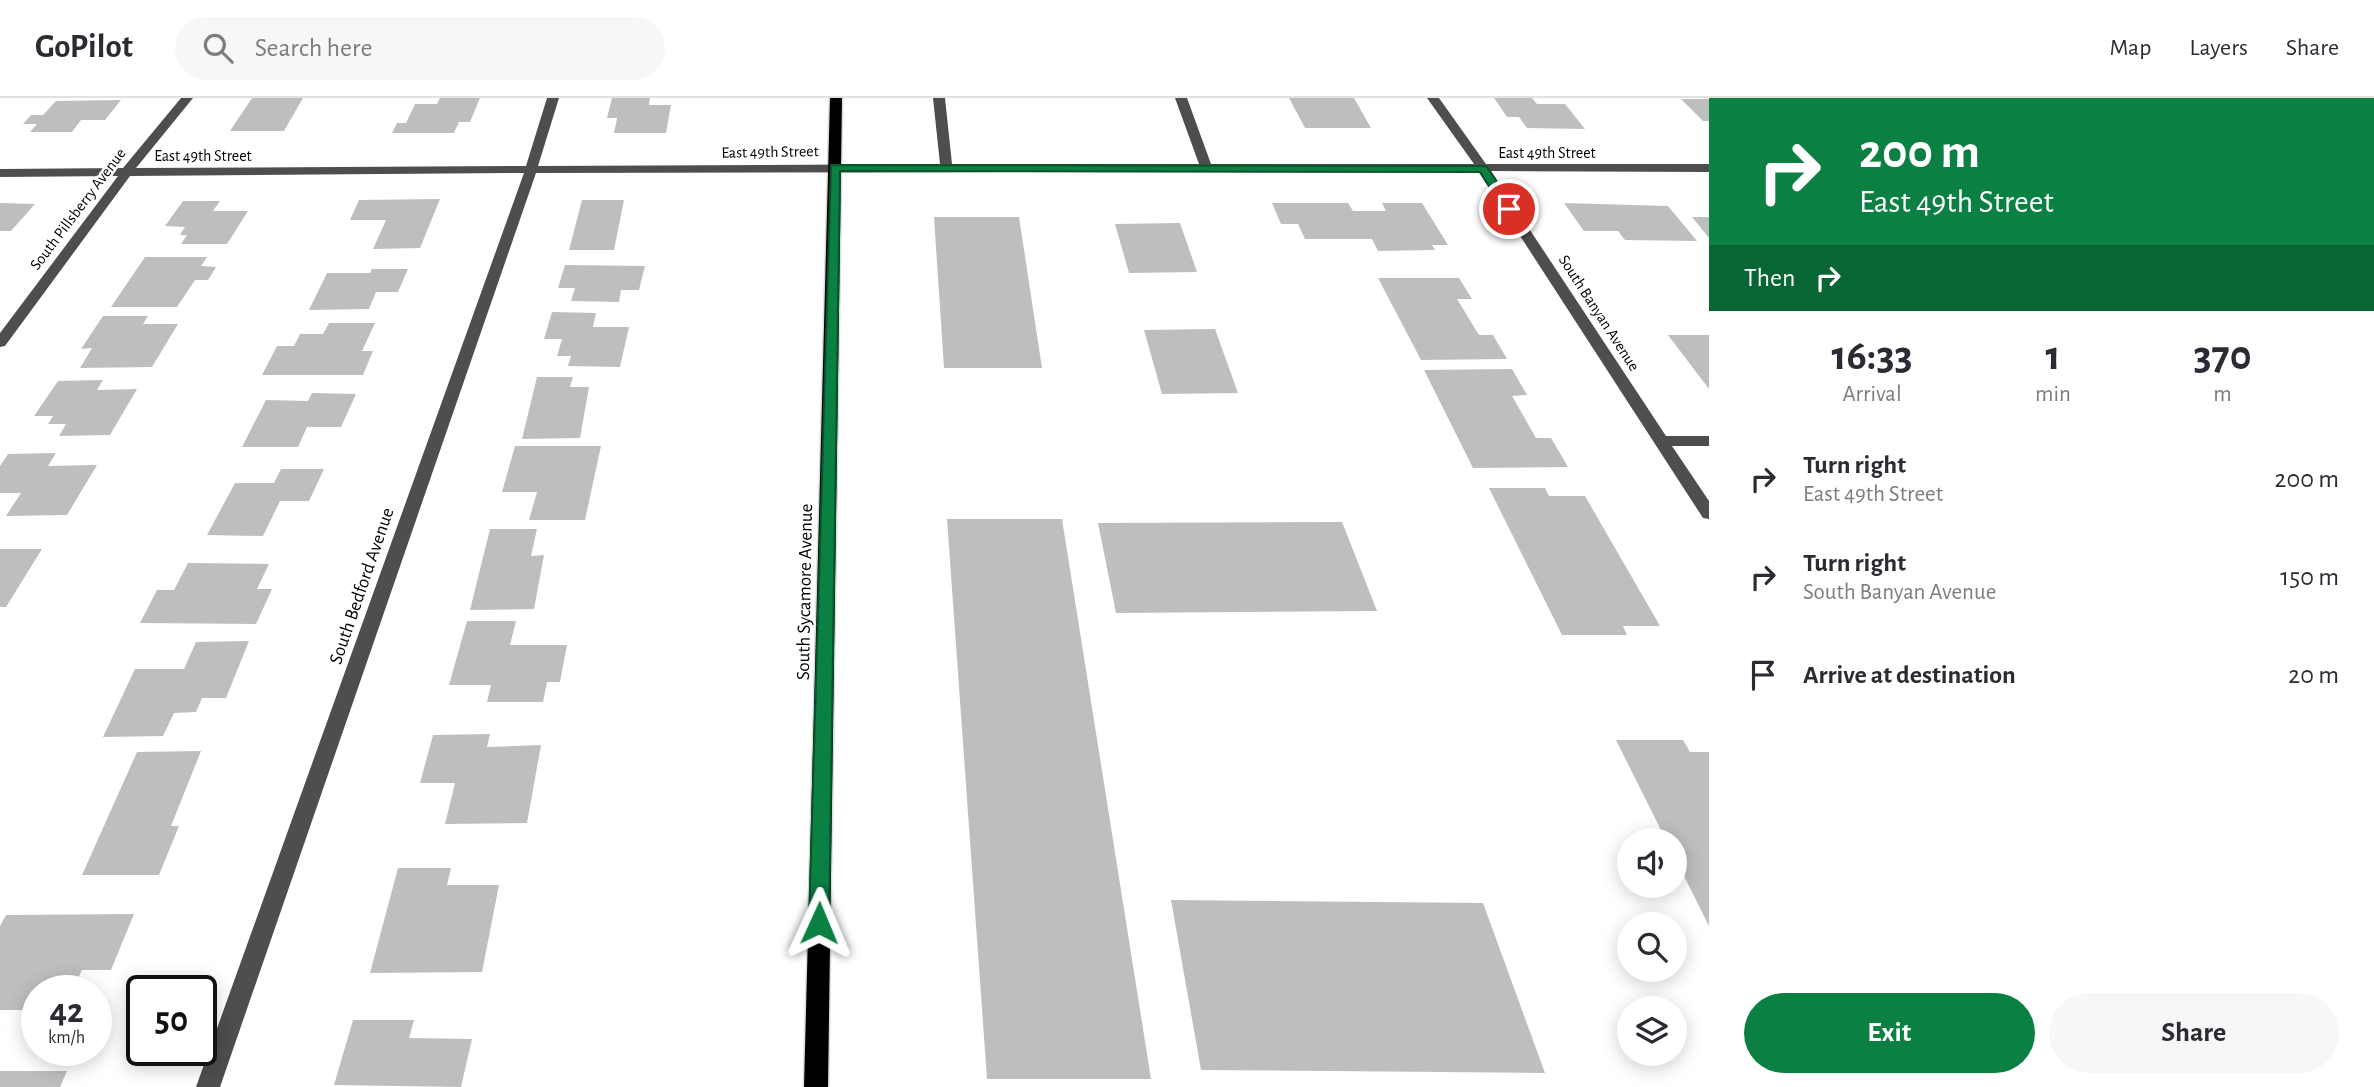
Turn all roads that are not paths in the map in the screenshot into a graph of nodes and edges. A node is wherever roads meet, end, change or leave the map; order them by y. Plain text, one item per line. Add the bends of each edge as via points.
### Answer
1 (187, 98) edge
2 (553, 98) edge
3 (836, 98) edge
4 (939, 98) edge
5 (1181, 98) edge
6 (1433, 98) edge
7 (835, 167) junction
8 (947, 168) junction
9 (1207, 168) junction
10 (1709, 168) edge
11 (1483, 169) junction
12 (530, 170) junction
13 (127, 172) junction
14 (0, 173) edge
15 (0, 343) edge
16 (1661, 441) junction
17 (1709, 441) edge
18 (1709, 514) edge
19 (208, 1087) edge
20 (816, 1087) edge

1 - 13 street, South Pillsberry Avenue
2 - 12 street, South Bedford Avenue
3 - 7 main road, South Sycamore Avenue
4 - 8 street
5 - 9 street
6 - 11 street, South Banyan Avenue
7 - 8 street, East 49th Street
7 - 12 street, East 49th Street
7 - 20 main road, South Sycamore Avenue
8 - 9 street, East 49th Street
9 - 11 street, East 49th Street
10 - 11 street, East 49th Street
11 - 16 street, South Banyan Avenue
12 - 13 street, East 49th Street
12 - 19 street, South Bedford Avenue
13 - 14 street, East 49th Street
13 - 15 street, South Pillsberry Avenue
16 - 17 street
16 - 18 street, South Banyan Avenue

